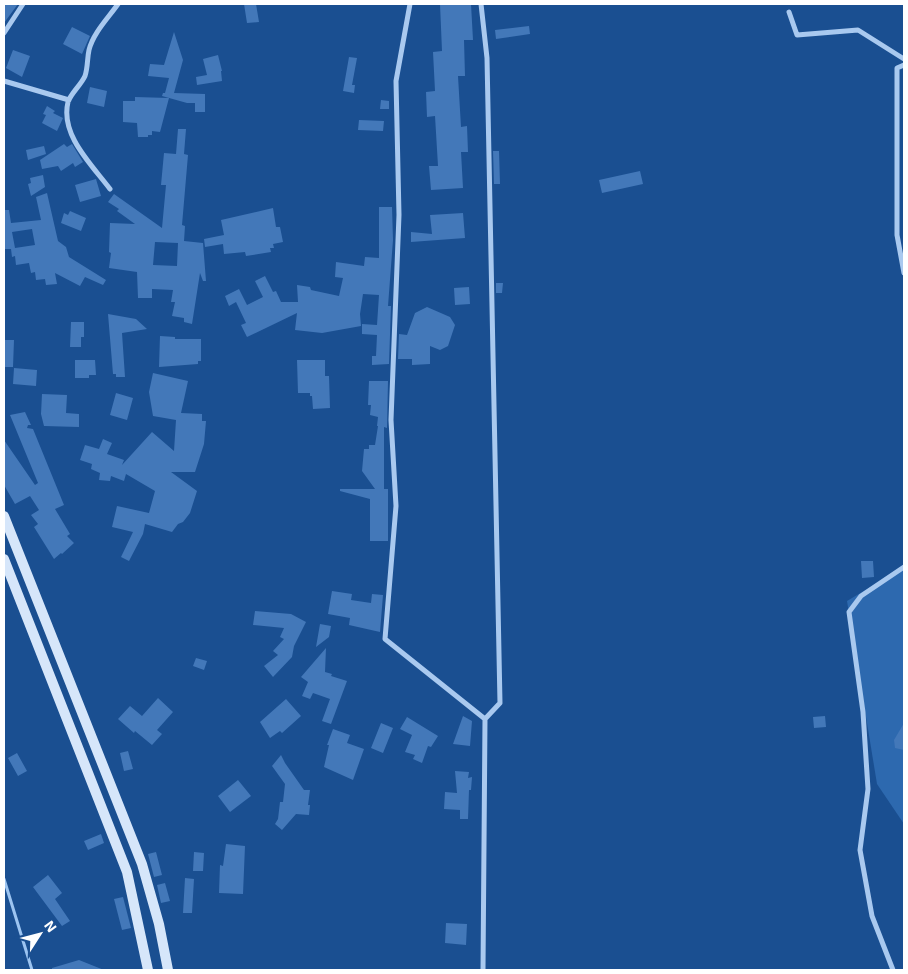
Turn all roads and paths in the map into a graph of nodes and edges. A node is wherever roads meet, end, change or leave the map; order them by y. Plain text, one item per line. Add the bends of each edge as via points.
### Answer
1 (23, 4) edge
2 (118, 4) edge
3 (410, 4) edge
4 (481, 4) edge
5 (789, 12) dead end
6 (4, 33) edge
7 (904, 60) edge
8 (904, 66) edge
9 (4, 81) edge
10 (69, 100) junction
11 (110, 189) dead end
12 (904, 272) edge
13 (4, 516) edge
14 (4, 559) edge
15 (904, 567) edge
16 (486, 719) junction
17 (148, 970) edge
18 (168, 970) edge
19 (483, 970) edge
20 (893, 970) edge

1 - 6 street
2 - 10 street via 95,38 84,79
3 - 16 street via 396,81 398,215 391,420 396,506 386,639
4 - 16 street via 487,58 500,703
5 - 7 street via 797,35 858,30
8 - 12 street via 898,68 897,235
9 - 10 street
10 - 11 street via 67,117 72,136
13 - 18 main road via 142,864
14 - 17 main road via 127,872
15 - 20 street via 861,596 849,612 863,712 868,789 860,850 872,916
16 - 19 street

